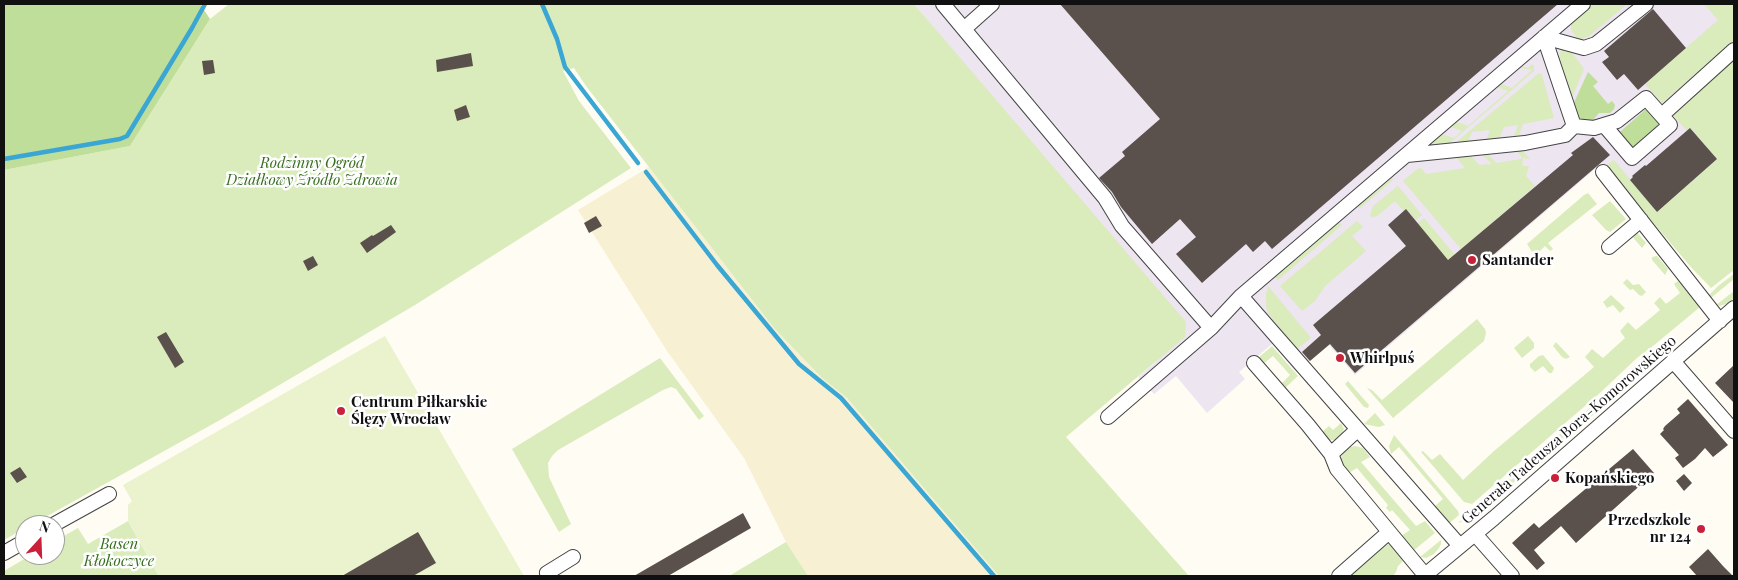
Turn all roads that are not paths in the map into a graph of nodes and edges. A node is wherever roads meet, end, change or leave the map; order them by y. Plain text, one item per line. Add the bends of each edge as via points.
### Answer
1 (943, 4) edge
2 (992, 4) edge
3 (1583, 4) edge
4 (1646, 4) edge
5 (964, 29) junction
6 (1544, 37) junction
7 (1734, 50) edge
8 (1662, 115) junction
9 (1604, 125) junction
10 (1574, 126) junction
11 (1406, 155) junction
12 (1603, 172) dead end
13 (1641, 220) junction
14 (1609, 247) dead end
15 (1242, 296) junction
16 (1734, 308) edge
17 (1720, 321) junction
18 (1211, 328) junction
19 (1672, 361) junction
20 (1254, 363) dead end
21 (1108, 418) dead end
22 (1357, 430) junction
23 (1734, 431) edge
24 (1331, 454) junction
25 (109, 494) dead end
26 (65, 518) edge
27 (1389, 532) junction
28 (1475, 534) junction
29 (1460, 546) junction
30 (15, 547) edge
31 (4, 553) edge
32 (573, 557) dead end
33 (548, 576) edge
34 (1339, 576) edge
35 (1425, 576) edge
36 (1512, 576) edge

1 - 5 street
2 - 5 street
3 - 6 street
4 - 6 street via 1596,44 1584,48
5 - 18 street via 1105,198 1122,226
6 - 10 street
6 - 11 street
7 - 8 street
8 - 9 street via 1646,98 1617,121
8 - 9 street via 1670,124 1632,158
9 - 10 street via 1594,128
10 - 11 street via 1565,135 1525,143
11 - 15 street
12 - 13 street
13 - 14 street
13 - 17 street
15 - 18 street
15 - 22 street
16 - 17 street, Generała Tadeusza Bora-Komorowskiego
17 - 19 street, Generała Tadeusza Bora-Komorowskiego
18 - 21 street
19 - 23 street
19 - 28 street, Generała Tadeusza Bora-Komorowskiego
20 - 24 street
22 - 24 street
22 - 29 street
24 - 27 street via 1337,469
25 - 26 street
27 - 34 street
27 - 35 street
28 - 29 street, Generała Tadeusza Bora-Komorowskiego
28 - 36 street
29 - 35 street, Generała Tadeusza Bora-Komorowskiego
30 - 31 street
32 - 33 street

